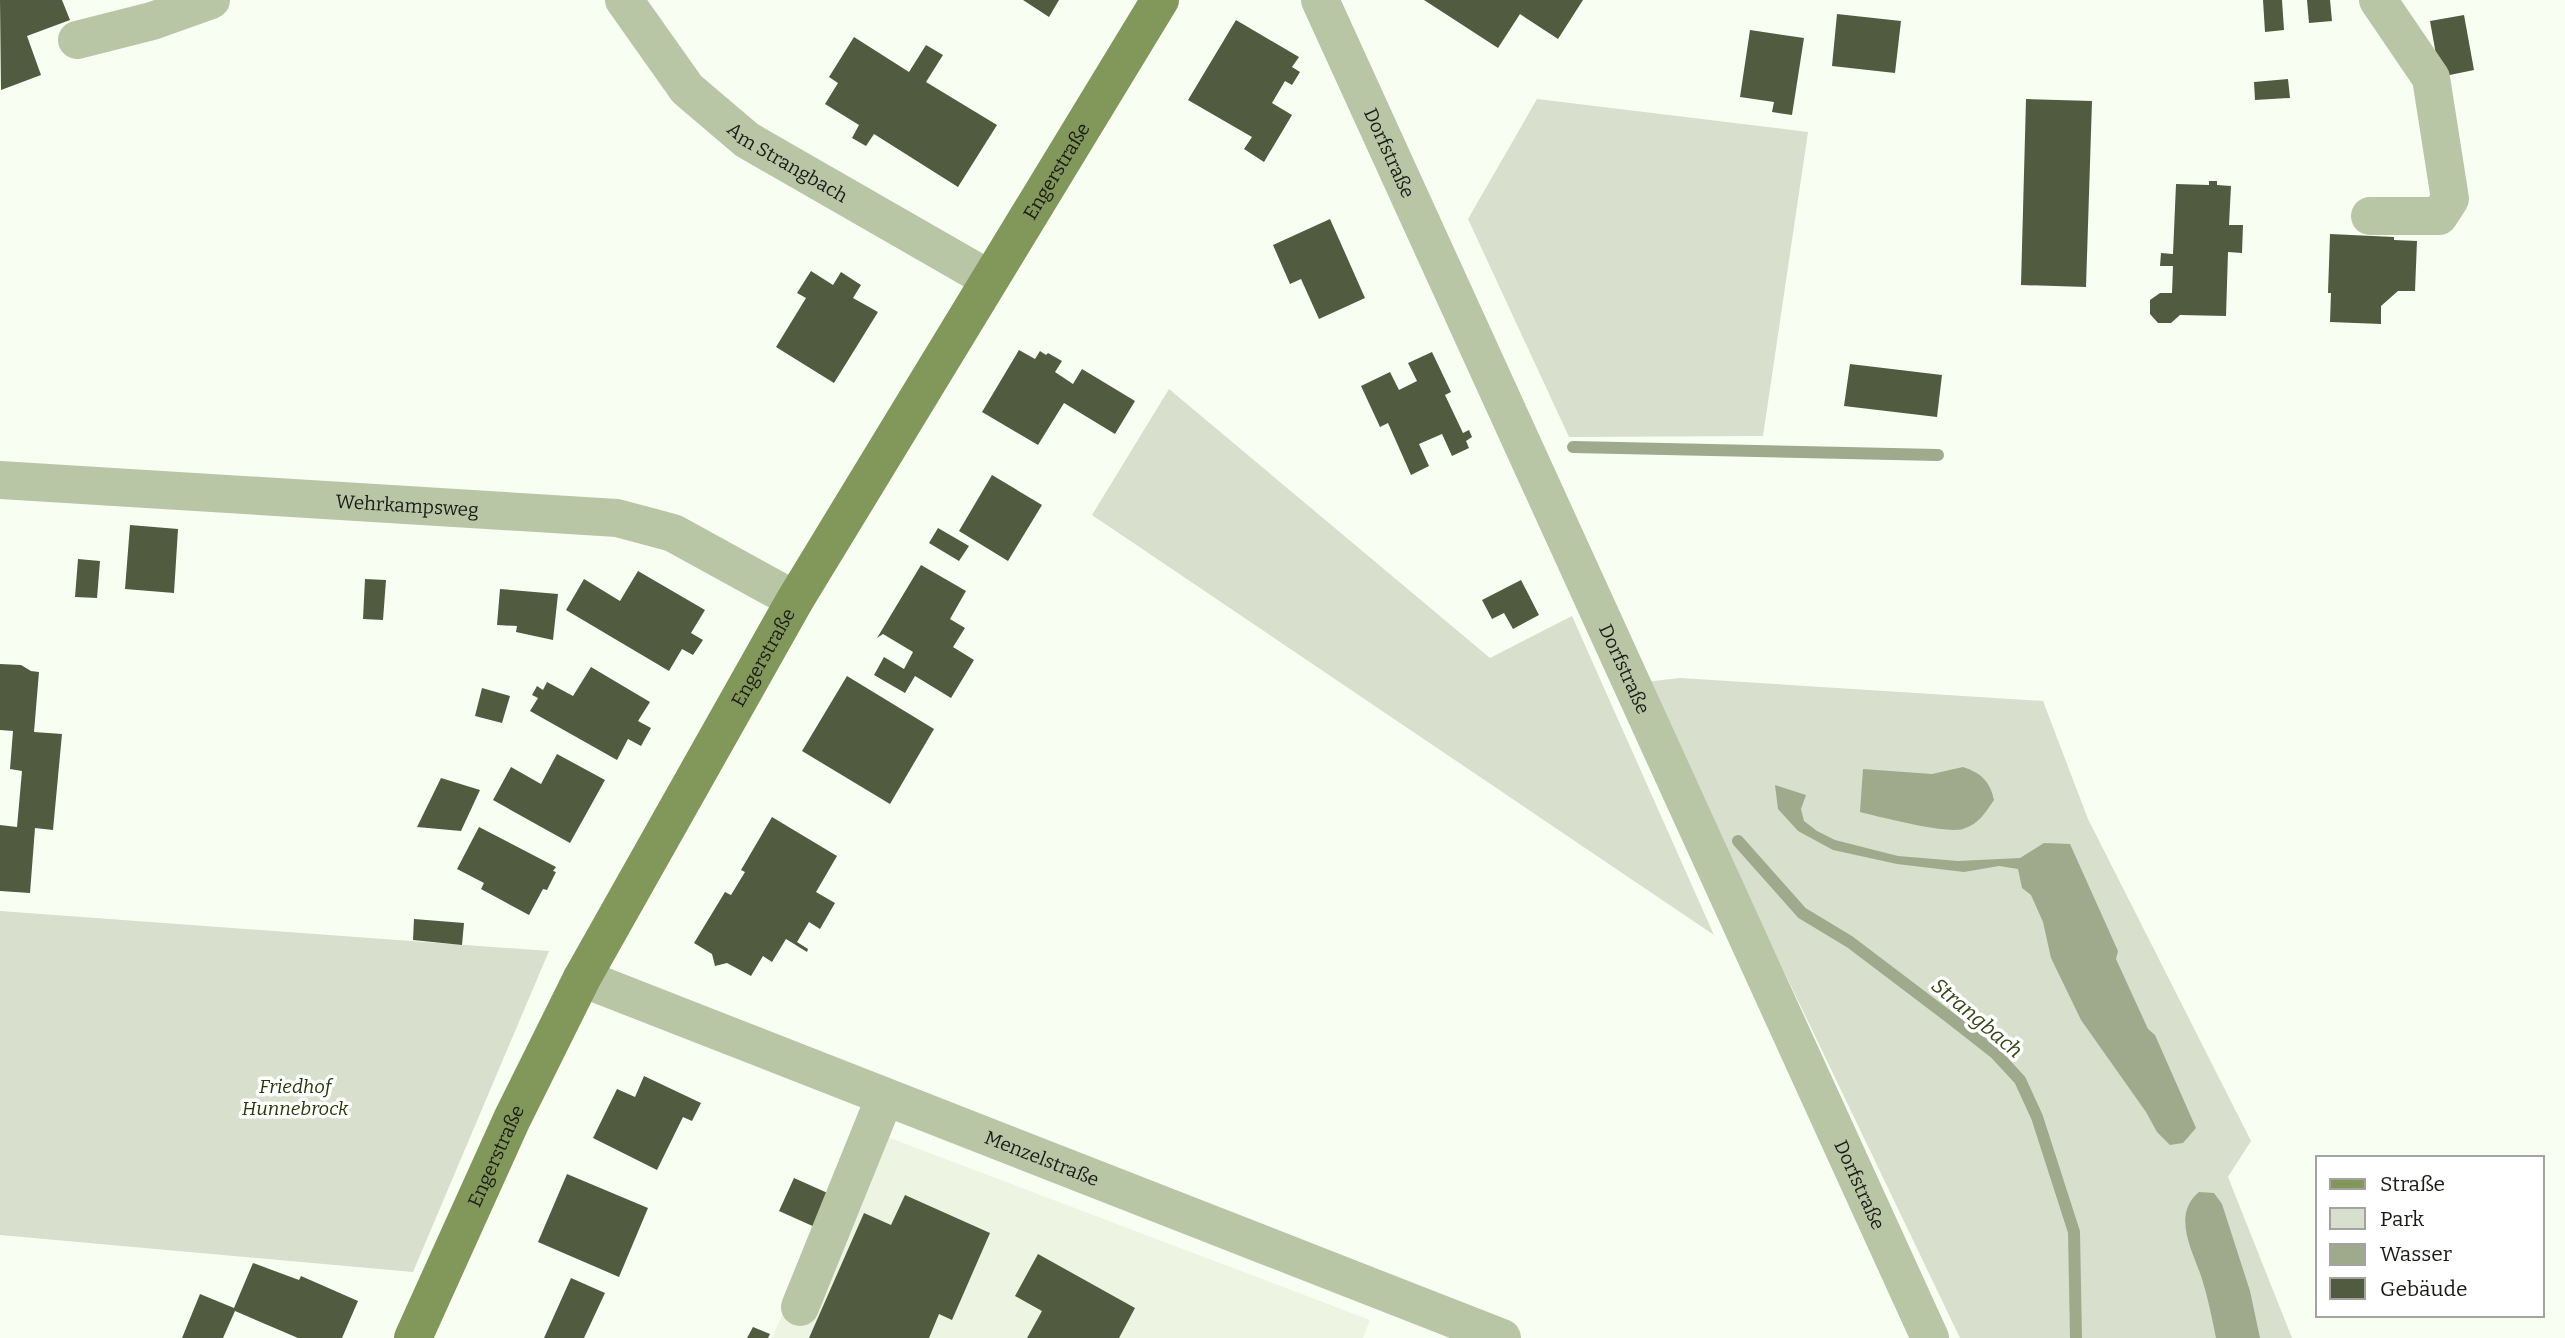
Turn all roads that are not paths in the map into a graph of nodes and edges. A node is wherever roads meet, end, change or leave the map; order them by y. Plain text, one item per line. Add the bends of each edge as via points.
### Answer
1 (211, 0) edge
2 (624, 0) edge
3 (1160, 0) edge
4 (1320, 0) edge
5 (2378, 0) edge
6 (77, 40) dead end
7 (2370, 216) dead end
8 (989, 279) junction
9 (0, 480) edge
10 (795, 600) junction
11 (582, 978) junction
12 (886, 1097) junction
13 (800, 1307) dead end
14 (413, 1338) edge
15 (1502, 1338) edge
16 (1930, 1338) edge

1 - 6 street
2 - 8 street, Am Strangbach via 687,89 747,140
3 - 8 main road, Engerstraße
4 - 16 street, Dorfstraße
5 - 7 street via 2431,79 2450,199 2439,216
8 - 10 main road, Engerstraße
9 - 10 street, Wehrkampsweg via 617,518 673,533
10 - 11 main road, Engerstraße
11 - 12 street, Menzelstraße
11 - 14 main road, Engerstraße
12 - 13 street
12 - 15 street, Menzelstraße

